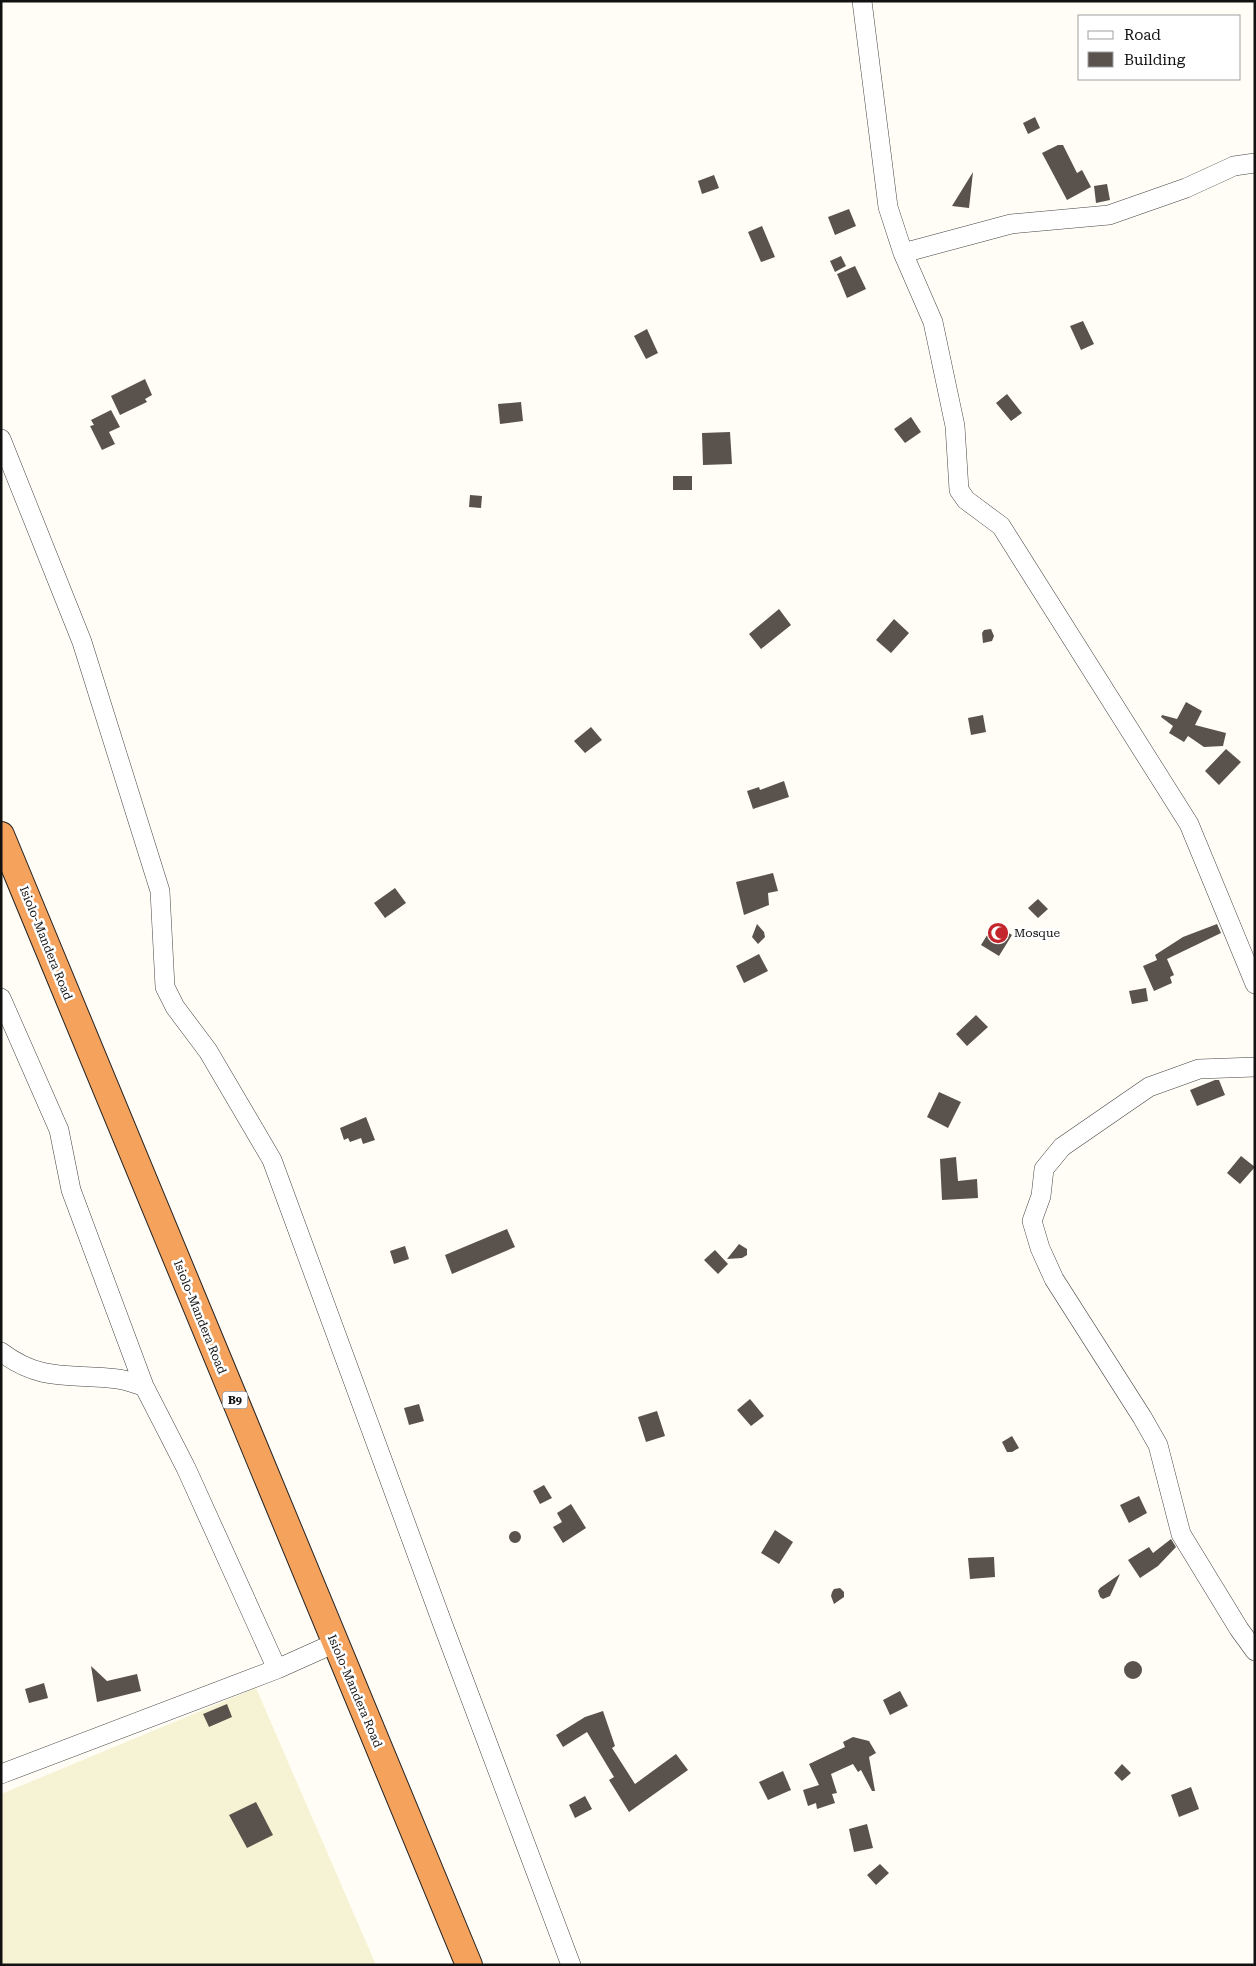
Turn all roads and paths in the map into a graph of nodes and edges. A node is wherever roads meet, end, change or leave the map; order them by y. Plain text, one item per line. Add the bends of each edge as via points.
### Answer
1 (862, 1) edge
2 (1255, 163) edge
3 (903, 253) junction
4 (1, 439) edge
5 (1, 835) edge
6 (1255, 984) edge
7 (1, 998) edge
8 (1255, 1067) edge
9 (1, 1352) edge
10 (144, 1386) junction
11 (335, 1643) junction
12 (1255, 1651) edge
13 (277, 1669) junction
14 (99, 1736) junction
15 (1, 1765) edge
16 (1, 1774) edge
17 (469, 1965) edge
18 (571, 1965) edge

1 - 3 street via 888,207
2 - 3 street via 1234,166 1186,188 1109,215 1011,224
3 - 6 street via 932,322 956,426 959,490 966,500 1001,526 1189,824
4 - 18 street via 82,642 160,891 165,987 169,998 208,1051 272,1160
5 - 11 highway, Isiolo-Mandera Road / B9
7 - 10 street via 59,1130 71,1190
8 - 12 street via 1199,1069 1149,1087 1062,1147 1044,1169 1041,1196 1032,1221 1054,1278 1158,1445 1181,1534
9 - 10 street via 11,1360 51,1375 120,1379
10 - 13 street via 186,1468
11 - 13 street
11 - 17 highway, Isiolo-Mandera Road / B9
13 - 14 street
14 - 15 street
14 - 16 street

